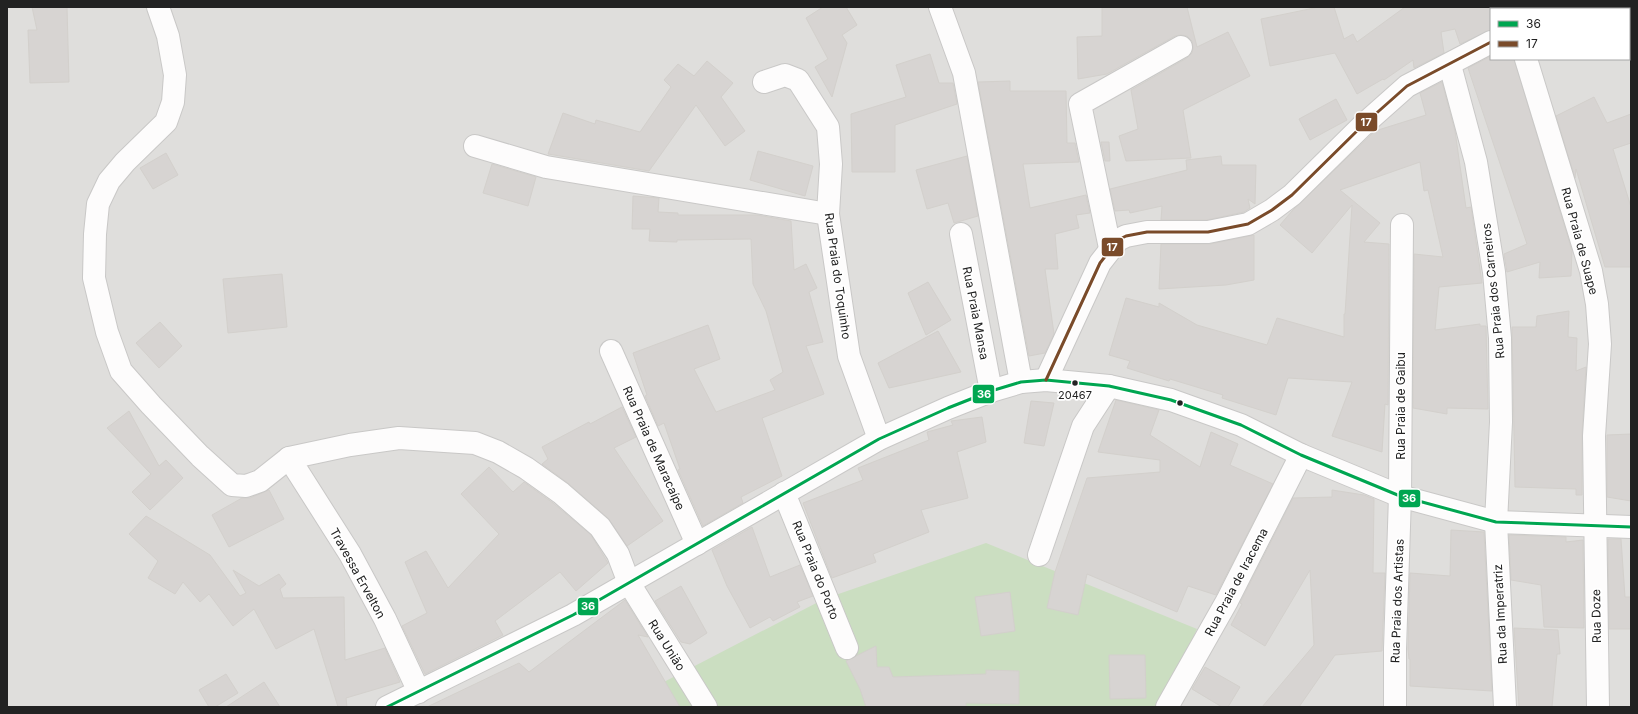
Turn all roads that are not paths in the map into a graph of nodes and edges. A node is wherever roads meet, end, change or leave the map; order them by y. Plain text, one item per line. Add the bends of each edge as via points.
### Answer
1 (158, 7) edge
2 (940, 7) edge
3 (1490, 43) edge
4 (1181, 47) dead end
5 (1526, 60) edge
6 (1450, 65) junction
7 (764, 82) dead end
8 (475, 146) dead end
9 (828, 214) junction
10 (1402, 225) dead end
11 (961, 234) dead end
12 (1110, 248) junction
13 (611, 351) dead end
14 (1046, 380) junction
15 (1021, 382) junction
16 (1109, 386) junction
17 (991, 391) junction
18 (879, 439) junction
19 (1301, 455) junction
20 (289, 458) junction
21 (784, 493) junction
22 (1400, 496) junction
23 (1496, 522) junction
24 (1594, 524) junction
25 (1631, 527) edge
26 (697, 544) junction
27 (1039, 555) dead end
28 (629, 583) junction
29 (847, 648) dead end
30 (419, 692) junction
31 (387, 707) edge
32 (706, 707) edge
33 (1167, 707) edge
34 (1395, 707) edge
35 (1505, 707) edge
36 (1598, 707) edge

1 - 20 street via 168,36 175,75 173,102 166,122 109,181 98,204 94,278 107,332 121,371 200,456 232,485 246,486 260,481
2 - 15 street via 964,73
3 - 6 street
4 - 12 street via 1080,104
5 - 24 street, Rua Praia de Suape via 1591,271 1597,304 1600,344 1594,436
6 - 12 street via 1407,86 1292,195 1248,224 1208,232 1147,232 1126,236
6 - 23 street, Rua Praia dos Carneiros via 1476,162 1494,272 1500,331 1501,422
7 - 9 street, Rua Praia do Toquinho via 785,75 798,80 828,127 831,164
8 - 9 street via 546,167
9 - 18 street, Rua Praia do Toquinho via 849,356
10 - 22 street, Rua Praia de Gaibu
11 - 17 street, Rua Praia Mansa
12 - 14 street via 1100,263
13 - 26 street, Rua Praia de Maracaípe
14 - 15 street
14 - 16 street
15 - 17 street
16 - 19 street via 1171,400 1241,425
16 - 27 street via 1084,426
17 - 18 street
18 - 21 street
19 - 22 street
19 - 33 street, Rua Praia de Iracema via 1227,601
20 - 28 street, Rua União via 350,444 399,438 475,443 498,452 526,468 561,493 600,527 618,554
20 - 30 street, Travessa Ervelton via 350,554
21 - 26 street
21 - 29 street, Rua Praia do Porto
22 - 23 street
22 - 34 street, Rua Praia dos Artistas
23 - 24 street
23 - 35 street, Rua da Imperatriz
24 - 25 street
24 - 36 street, Rua Doze
26 - 28 street
28 - 30 street via 573,616
28 - 32 street, Rua União
30 - 31 street

